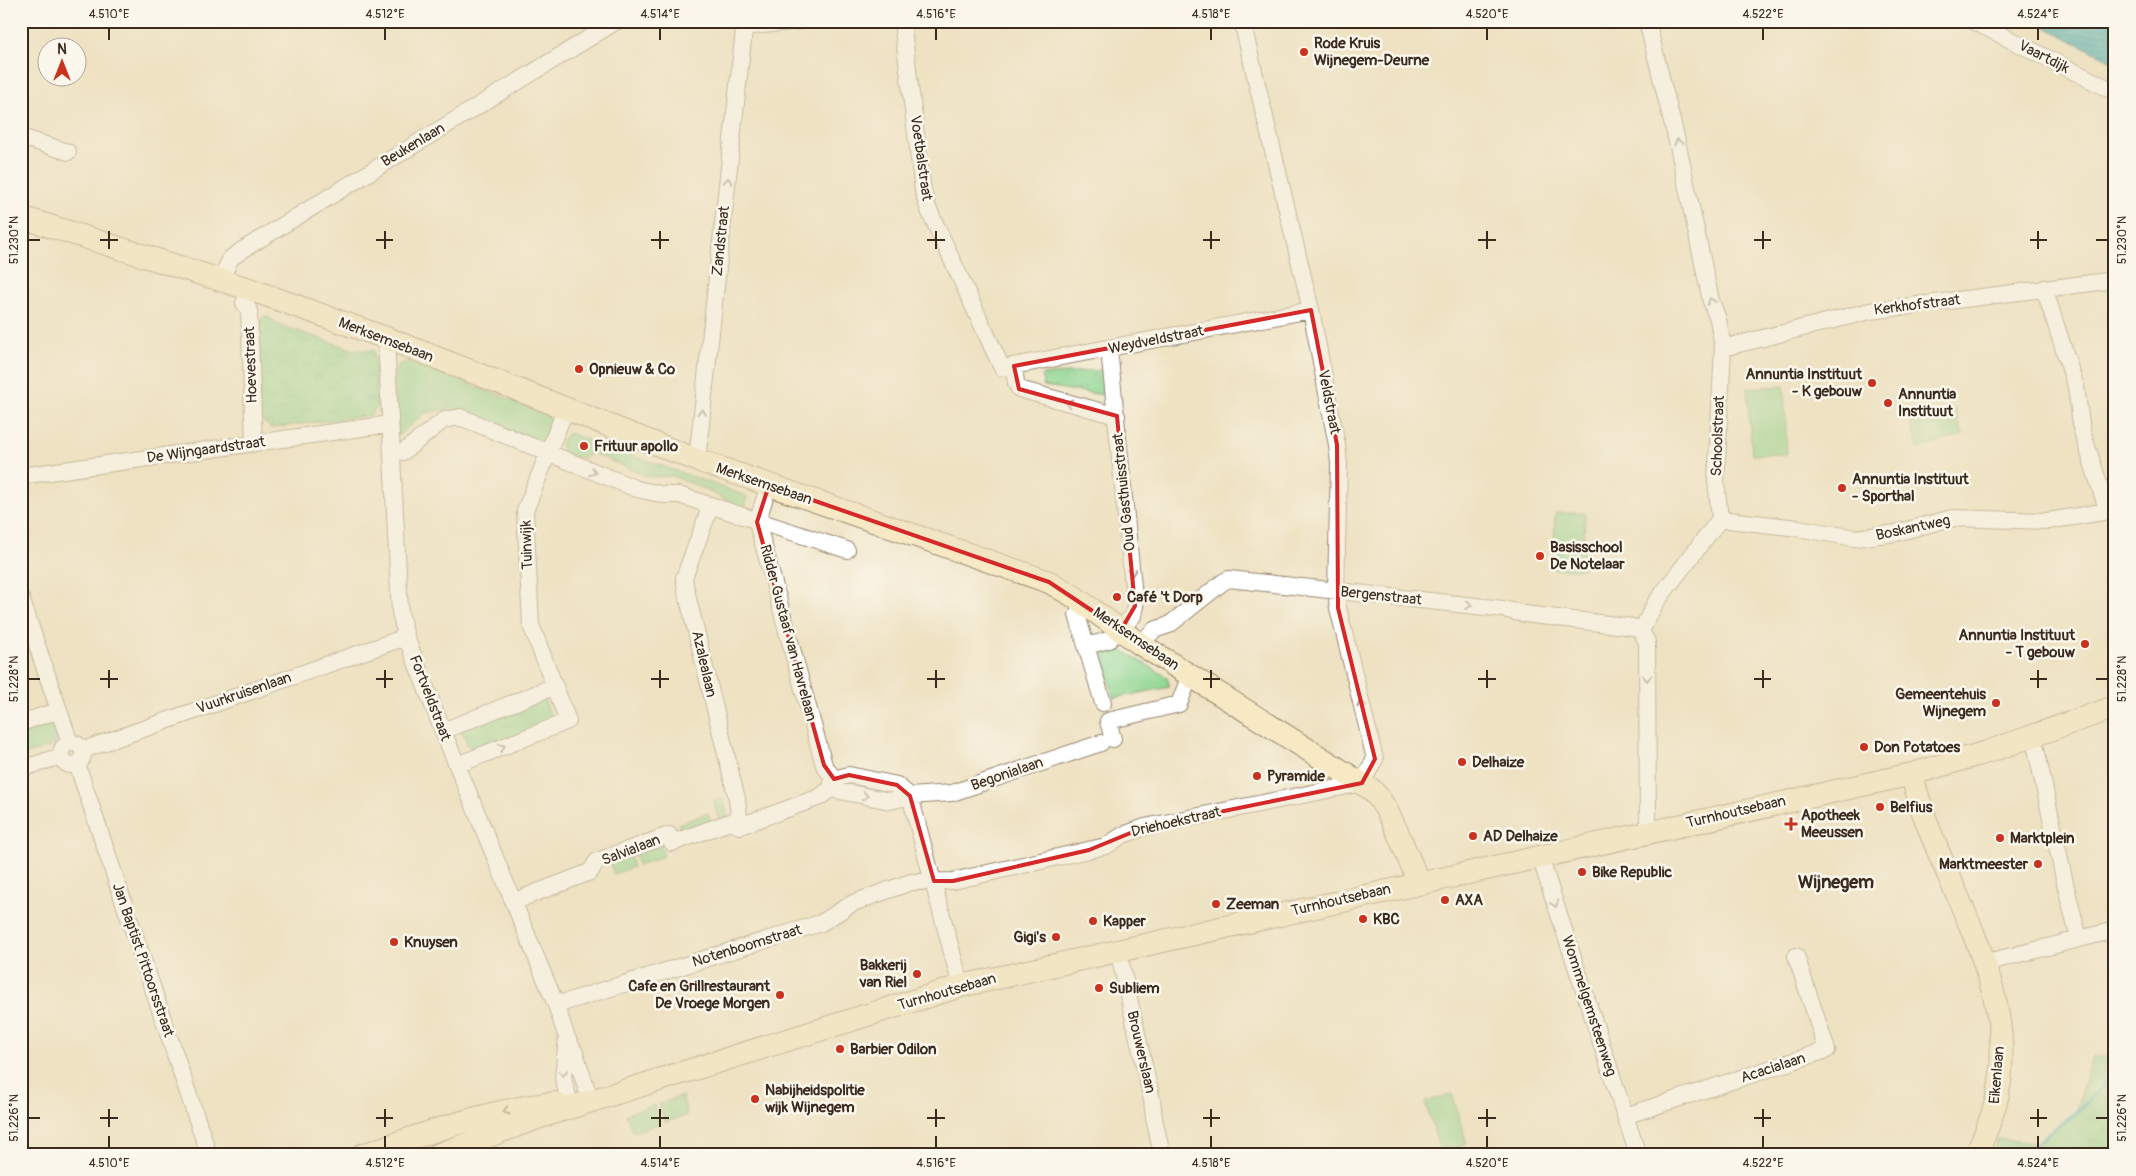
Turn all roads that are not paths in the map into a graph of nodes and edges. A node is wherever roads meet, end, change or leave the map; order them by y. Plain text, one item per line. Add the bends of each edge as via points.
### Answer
1 (617, 21) edge
2 (800, 21) edge
3 (902, 21) edge
4 (1242, 21) edge
5 (1647, 21) edge
6 (1973, 21) edge
7 (745, 24) edge
8 (2115, 92) edge
9 (21, 137) edge
10 (68, 152) dead end
11 (21, 218) edge
12 (220, 280) junction
13 (2115, 280) edge
14 (2044, 288) junction
15 (249, 289) junction
16 (1311, 310) junction
17 (386, 338) junction
18 (1723, 348) junction
19 (1109, 349) junction
20 (1008, 367) junction
21 (566, 408) junction
22 (1116, 416) junction
23 (390, 424) junction
24 (254, 443) junction
25 (404, 452) dead end
26 (548, 454) junction
27 (697, 460) junction
28 (21, 476) edge
29 (768, 485) junction
30 (711, 505) junction
31 (2111, 511) edge
32 (1720, 520) junction
33 (757, 522) junction
34 (847, 550) dead end
35 (1336, 591) junction
36 (21, 598) edge
37 (1077, 615) dead end
38 (1118, 628) junction
39 (1641, 631) junction
40 (406, 637) junction
41 (1140, 644) junction
42 (1086, 646) junction
43 (1190, 675) junction
44 (555, 686) junction
45 (1103, 703) dead end
46 (2115, 707) edge
47 (59, 710) junction
48 (21, 722) edge
49 (443, 731) junction
50 (2036, 749) dead end
51 (73, 753) junction
52 (457, 765) junction
53 (21, 769) edge
54 (1912, 774) junction
55 (1362, 783) junction
56 (832, 784) junction
57 (910, 796) junction
58 (740, 826) junction
59 (1648, 833) junction
60 (1540, 858) junction
61 (934, 881) junction
62 (1419, 882) junction
63 (513, 903) junction
64 (2115, 930) edge
65 (2080, 939) junction
66 (1118, 950) junction
67 (1796, 956) dead end
68 (1984, 963) junction
69 (961, 986) junction
70 (556, 1005) junction
71 (581, 1105) junction
72 (1625, 1116) junction
73 (445, 1128) junction
74 (445, 1152) edge
75 (209, 1155) edge
76 (362, 1155) edge
77 (1162, 1155) edge
78 (1638, 1155) edge
79 (1976, 1155) edge

1 - 12 street, Beukenlaan via 250,244 231,258
2 - 7 street
3 - 20 street, Voetbalstraat via 923,191 928,208
4 - 16 street, Veldstraat
18 -> 5 street, Schoolstraat via 1718,319 1710,301 1678,141
6 - 8 street, Vaartdijk
27 -> 7 street, Zandstraat
9 - 10 street
11 - 12 main road, Merksemsebaan
12 - 15 main road, Merksemsebaan
13 - 14 street, Kerkhofstraat
14 - 18 street, Kerkhofstraat via 1870,311
14 - 31 street, Boskantweg via 2076,387 2082,431
15 - 17 main road, Merksemsebaan
15 - 24 street, Hoevestraat via 244,303 249,310
16 - 19 street, Weydveldstraat
16 - 35 street, Veldstraat via 1338,445
17 - 21 main road, Merksemsebaan
17 - 23 street, Fortveldstraat
18 - 32 street, Schoolstraat via 1716,481
19 - 20 street, Weydveldstraat
19 - 22 street, Oud Gasthuisstraat
22 -> 20 street, Voetbalstraat via 1019,389
21 - 26 street, Tuinwijk
21 - 27 main road, Merksemsebaan
22 -> 38 street, Oud Gasthuisstraat via 1135,606 1133,616
23 - 24 street, De Wijngaardstraat
23 - 40 street, Fortveldstraat via 400,612
24 - 28 street, De Wijngaardstraat
25 - 26 street via 444,420 460,417
26 -> 30 street via 637,489 679,495
26 - 44 street, Tuinwijk via 526,511 531,626
27 - 29 main road, Merksemsebaan
29 - 33 street
29 - 38 main road, Merksemsebaan via 1049,582
30 - 33 street
30 - 58 street, Azalealaan via 684,578 737,799
31 - 32 street, Boskantweg via 2048,521 1952,518 1896,533 1855,538
32 - 39 street via 1656,602
33 - 34 street
33 - 56 street, Ridder Gustaaf van Havrelaan
35 -> 39 street, Bergenstraat
35 - 41 street, Bergenstraat via 1229,579 1169,625 1154,630
55 -> 35 street, Veldstraat via 1375,759
36 - 47 street, Jan Baptist Pittoorsstraat
37 - 42 street
38 - 41 main road, Merksemsebaan
38 - 42 street, Oud Gasthuisstraat via 1108,640
39 -> 59 street via 1647,642
40 - 49 street, Fortveldstraat
40 - 51 street, Vuurkruisenlaan
41 - 43 main road, Merksemsebaan
42 - 45 street
43 - 55 main road, Merksemsebaan
43 - 57 street, Begonialaan via 1179,704 1108,720 1107,741 952,793
44 - 49 street
52 -> 44 street, Tuinwijk via 568,721
46 - 54 main road, Turnhoutsebaan via 1987,752
47 - 48 street
47 - 51 street, Jan Baptist Pittoorsstraat
49 - 52 street, Fortveldstraat
50 - 65 street
51 - 53 street, Vuurkruisenlaan
51 - 75 street, Jan Baptist Pittoorsstraat
52 - 63 street, Fortveldstraat
54 - 59 main road, Turnhoutsebaan
54 - 68 main road via 1919,804
55 - 61 street, Driehoekstraat via 1145,827 1106,846 953,881
55 - 62 main road, Merksemsebaan via 1379,797
56 - 57 street via 849,775 897,785
56 - 58 street, Salvialaan via 820,797
57 - 61 street
58 - 63 street, Salvialaan via 730,822 672,843 670,835 597,861 590,872
59 - 60 main road, Turnhoutsebaan
60 - 62 main road, Turnhoutsebaan
60 -> 72 street, Wommelgemsteenweg
61 - 69 street
61 - 70 street, Notenboomstraat via 911,882 854,903 821,923
62 - 66 main road, Turnhoutsebaan
63 - 70 street, Fortveldstraat
64 - 65 street
65 - 68 street
66 - 69 main road, Turnhoutsebaan
66 - 77 street, Brouwerslaan
67 - 72 street, Acacialaan via 1827,1050
68 - 79 main road, Eikenlaan via 1997,1015 2001,1062 1998,1093
69 - 71 main road, Turnhoutsebaan
70 - 71 street, Fortveldstraat via 567,1038 563,1078
71 -> 73 main road, Turnhoutsebaan via 558,1103 520,1107
71 - 74 main road, Turnhoutsebaan
72 - 78 street, Wommelgemsteenweg
73 - 74 main road, Turnhoutsebaan
73 - 76 main road, Turnhoutsebaan

